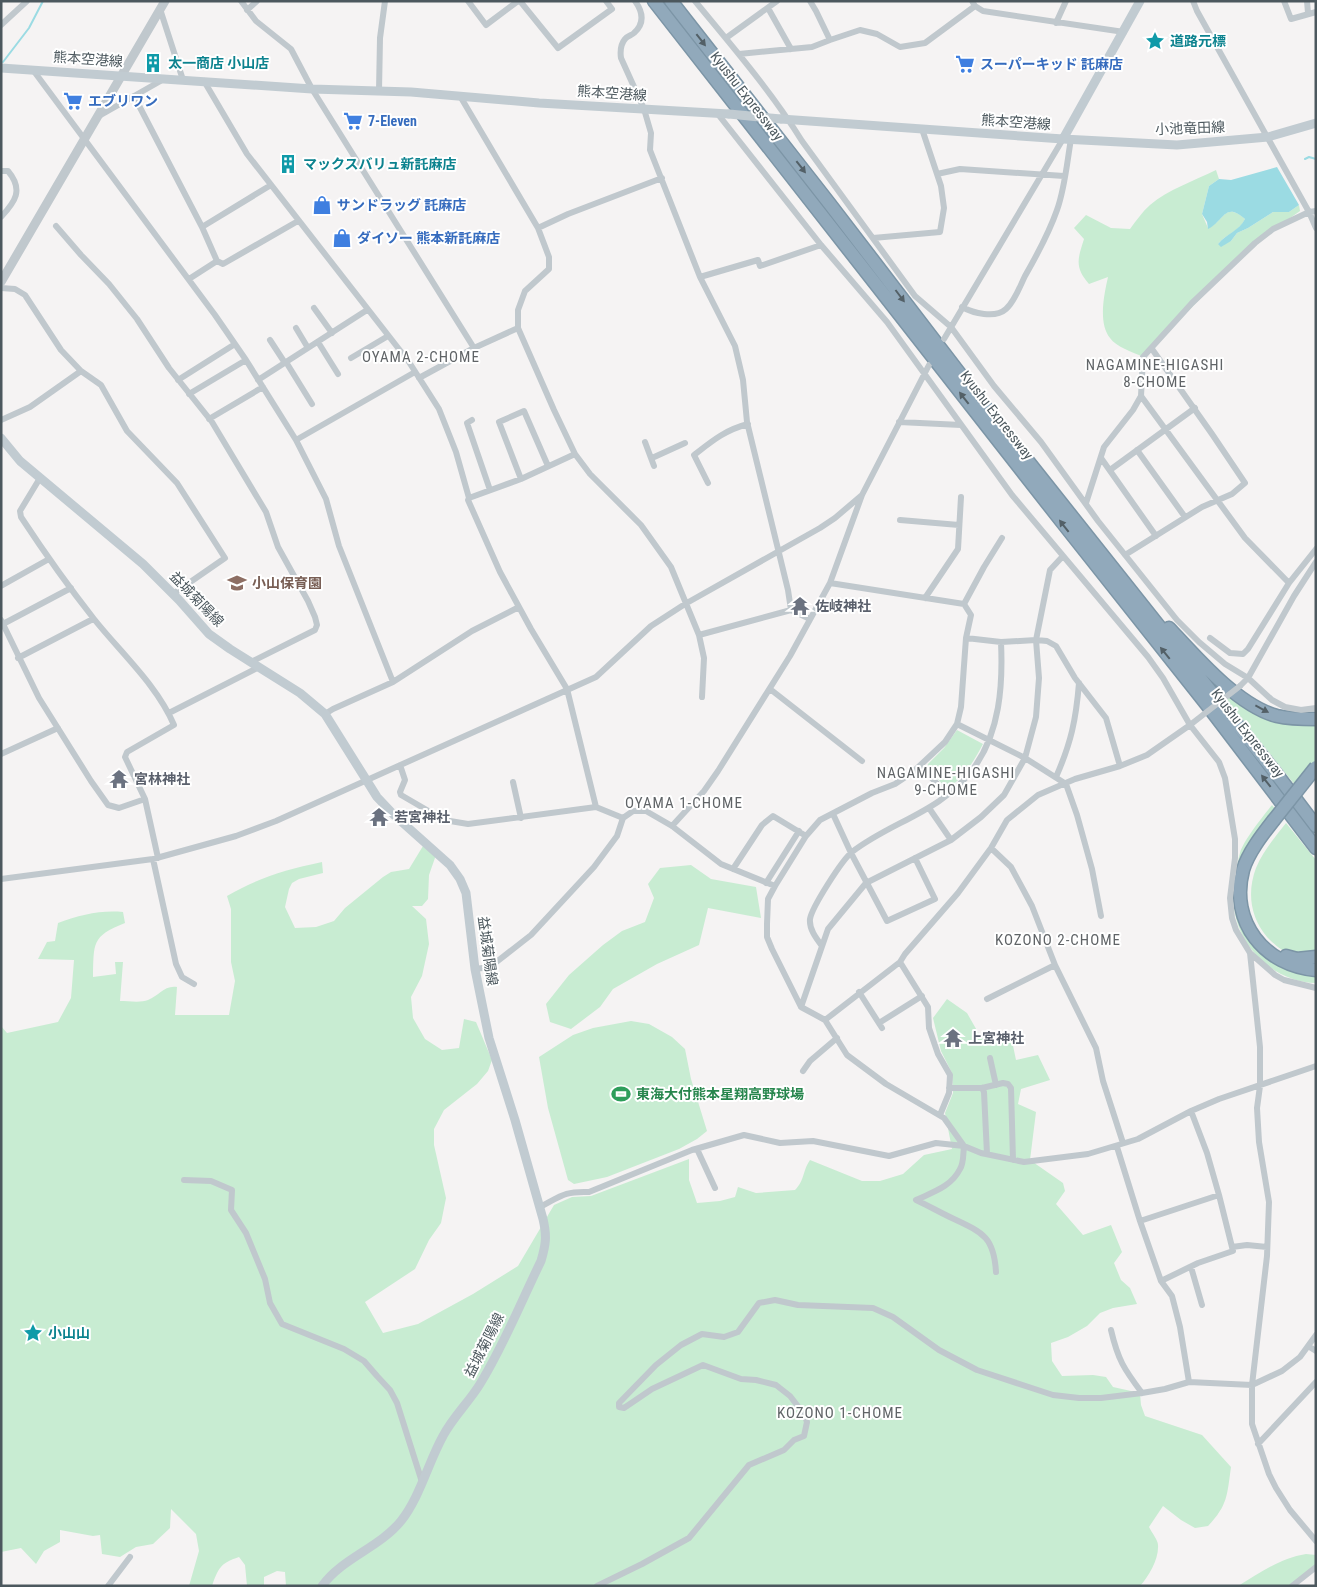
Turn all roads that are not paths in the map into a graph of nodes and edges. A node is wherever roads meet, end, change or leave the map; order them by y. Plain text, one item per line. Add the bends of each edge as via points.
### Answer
1 (27, 1) edge
2 (241, 1) edge
3 (257, 1) edge
4 (385, 1) edge
5 (468, 1) edge
6 (519, 1) edge
7 (606, 1) edge
8 (635, 1) edge
9 (654, 1) edge
10 (670, 1) edge
11 (777, 1) edge
12 (810, 1) edge
13 (1066, 1) edge
14 (1140, 1) edge
15 (1193, 1) edge
16 (1284, 1) edge
17 (1306, 1) edge
18 (699, 3) edge
19 (973, 3) edge
20 (163, 5) edge
21 (768, 8) junction
22 (247, 10) junction
23 (1316, 12) edge
24 (1308, 13) junction
25 (1056, 23) junction
26 (1, 25) edge
27 (1124, 32) junction
28 (726, 38) junction
29 (830, 40) junction
30 (791, 49) junction
31 (739, 54) junction
32 (1, 68) edge
33 (33, 70) junction
34 (122, 75) junction
35 (164, 79) junction
36 (183, 80) junction
37 (204, 81) junction
38 (312, 89) junction
39 (379, 91) junction
40 (134, 96) junction
41 (460, 96) junction
42 (644, 109) junction
43 (717, 113) junction
44 (96, 118) junction
45 (785, 119) junction
46 (1316, 123) edge
47 (922, 129) junction
48 (1268, 137) junction
49 (85, 138) junction
50 (1067, 139) junction
51 (1, 171) edge
52 (937, 174) junction
53 (1042, 174) junction
54 (1064, 176) junction
55 (662, 178) junction
56 (270, 185) junction
57 (1313, 212) edge
58 (1, 217) edge
59 (298, 221) junction
60 (56, 226) dead end
61 (202, 227) junction
62 (538, 228) junction
63 (1316, 228) edge
64 (873, 238) junction
65 (821, 245) junction
66 (217, 261) junction
67 (700, 277) junction
68 (189, 279) junction
69 (1, 282) edge
70 (1, 288) edge
71 (962, 307) junction
72 (314, 308) dead end
73 (367, 310) junction
74 (951, 327) junction
75 (296, 328) dead end
76 (518, 328) junction
77 (332, 333) junction
78 (388, 336) junction
79 (944, 339) dead end
80 (270, 340) dead end
81 (318, 342) junction
82 (235, 344) junction
83 (308, 348) junction
84 (474, 348) junction
85 (1152, 348) junction
86 (351, 358) dead end
87 (246, 360) junction
88 (286, 363) junction
89 (929, 365) dead end
90 (81, 370) junction
91 (415, 372) junction
92 (338, 374) dead end
93 (924, 374) junction
94 (419, 378) junction
95 (178, 380) junction
96 (258, 380) junction
97 (262, 387) junction
98 (189, 394) junction
99 (1141, 396) junction
100 (312, 404) dead end
101 (1195, 408) junction
102 (209, 419) junction
103 (1, 420) edge
104 (466, 422) dead end
105 (899, 422) junction
106 (748, 424) junction
107 (961, 425) junction
108 (1165, 430) junction
109 (1, 438) edge
110 (296, 440) junction
111 (644, 442) dead end
112 (685, 443) dead end
113 (1137, 450) junction
114 (576, 454) junction
115 (652, 458) junction
116 (1100, 458) junction
117 (548, 466) junction
118 (654, 466) dead end
119 (1110, 470) junction
120 (40, 478) junction
121 (521, 480) junction
122 (708, 483) dead end
123 (490, 490) junction
124 (862, 495) junction
125 (961, 497) dead end
126 (469, 498) junction
127 (1216, 501) junction
128 (1086, 503) junction
129 (1185, 517) junction
130 (900, 520) dead end
131 (959, 525) junction
132 (1156, 536) junction
133 (1002, 538) dead end
134 (1090, 541) junction
135 (1316, 549) edge
136 (779, 552) junction
137 (1125, 555) junction
138 (1063, 556) junction
139 (49, 559) junction
140 (1316, 562) edge
141 (1289, 582) junction
142 (830, 583) junction
143 (1, 586) edge
144 (71, 588) junction
145 (173, 594) junction
146 (925, 598) junction
147 (686, 604) junction
148 (964, 604) junction
149 (519, 606) junction
150 (791, 610) junction
151 (93, 619) junction
152 (810, 619) junction
153 (3, 626) edge
154 (699, 635) junction
155 (966, 638) junction
156 (1210, 638) dead end
157 (1036, 640) junction
158 (1001, 642) junction
159 (18, 658) junction
160 (255, 665) junction
161 (1248, 678) junction
162 (393, 682) junction
163 (1079, 683) junction
164 (567, 689) junction
165 (770, 689) junction
166 (702, 697) dead end
167 (1316, 708) edge
168 (169, 714) junction
169 (325, 714) junction
170 (1316, 720) edge
171 (957, 724) junction
172 (1190, 725) junction
173 (58, 728) junction
174 (989, 740) junction
175 (1, 754) edge
176 (1025, 758) junction
177 (862, 761) dead end
178 (400, 765) junction
179 (920, 766) junction
180 (1120, 766) junction
181 (1316, 767) edge
182 (1056, 777) junction
183 (1316, 779) edge
184 (367, 780) junction
185 (513, 782) dead end
186 (1066, 784) junction
187 (947, 794) junction
188 (145, 799) junction
189 (596, 807) junction
190 (929, 808) junction
191 (834, 814) junction
192 (521, 818) junction
193 (623, 818) junction
194 (1275, 824) junction
195 (672, 826) junction
196 (1316, 826) edge
197 (799, 831) junction
198 (806, 836) junction
199 (951, 840) junction
200 (1314, 847) edge
201 (991, 848) junction
202 (851, 853) junction
203 (156, 858) junction
204 (915, 858) junction
205 (733, 869) junction
206 (1, 880) edge
207 (766, 883) junction
208 (866, 883) junction
209 (774, 886) junction
210 (1101, 916) dead end
211 (822, 946) junction
212 (1250, 953) junction
213 (1316, 958) edge
214 (900, 962) junction
215 (1055, 965) junction
216 (475, 969) junction
217 (1316, 970) edge
218 (194, 984) dead end
219 (1316, 988) edge
220 (859, 992) junction
221 (922, 996) junction
222 (987, 999) dead end
223 (801, 1007) junction
224 (824, 1020) junction
225 (837, 1038) junction
226 (990, 1058) dead end
227 (1316, 1066) edge
228 (803, 1071) dead end
229 (996, 1084) junction
230 (1260, 1086) junction
231 (949, 1088) junction
232 (982, 1088) junction
233 (1191, 1111) junction
234 (940, 1115) junction
235 (1120, 1145) junction
236 (964, 1146) junction
237 (696, 1148) junction
238 (987, 1154) junction
239 (1013, 1160) junction
240 (184, 1180) dead end
241 (715, 1188) dead end
242 (1219, 1195) junction
243 (540, 1207) junction
244 (1140, 1221) junction
245 (1232, 1247) junction
246 (1267, 1247) junction
247 (1191, 1267) junction
248 (996, 1272) dead end
249 (1161, 1281) junction
250 (1202, 1305) dead end
251 (1111, 1330) dead end
252 (1316, 1335) edge
253 (1308, 1346) junction
254 (1316, 1351) edge
255 (1189, 1382) junction
256 (1316, 1382) edge
257 (1252, 1385) junction
258 (1142, 1393) junction
259 (1258, 1444) junction
260 (422, 1482) junction
261 (1316, 1541) edge
262 (130, 1557) dead end
263 (1316, 1567) edge
264 (108, 1586) edge
265 (322, 1586) edge
266 (597, 1586) edge
267 (1292, 1586) edge

1 - 26 street
2 - 22 street
3 - 22 street
4 - 39 street via 380,38
5 - 6 street via 486,25
6 - 7 street via 558,48 612,9
8 - 42 street via 642,13 641,24 625,39 620,50
200 -> 9 highway, Kyushu Expressway via 1275,792
10 -> 134 highway, Kyushu Expressway
11 - 21 street
12 - 29 street
13 - 25 street
14 - 27 main road, 熊本空港線
15 - 48 street
16 - 24 street via 1291,19
17 - 24 street
18 - 28 street
19 - 25 street via 983,11
19 - 29 street via 925,42 900,47 877,34 860,30
20 - 34 street
20 - 36 street
21 - 28 street
21 - 30 street
22 - 38 street via 291,50
23 - 24 street
25 - 27 street
27 - 50 main road, 熊本空港線
28 - 31 street
29 - 30 street
30 - 31 street
31 - 45 street
32 - 33 main road, 熊本空港線
33 - 34 main road, 熊本空港線
33 - 49 street
34 - 35 main road, 熊本空港線
34 - 44 street
35 - 36 main road, 熊本空港線
35 - 40 street
36 - 37 main road, 熊本空港線
37 - 38 main road, 熊本空港線
37 - 56 street via 247,154
38 - 39 main road, 熊本空港線
38 - 84 street
39 - 41 main road, 熊本空港線
40 - 44 street
40 - 61 street
41 - 42 main road, 熊本空港線
41 - 62 street
42 - 43 main road, 熊本空港線
42 - 55 street via 651,134 650,150
43 - 45 main road, 熊本空港線, bridge
43 - 65 street
44 - 49 street
45 - 47 main road, 熊本空港線
45 - 64 street
46 - 48 main road, 小池竜田線
47 - 50 main road, 熊本空港線
47 - 52 street
48 - 50 main road, 小池竜田線 via 1177,145
48 - 57 street
49 - 68 street
49 - 69 street
50 - 53 street
50 - 54 street
51 - 58 street via 12,175 17,192 13,204
52 - 53 street via 960,169
52 - 64 street via 944,208 940,232
53 - 54 street
53 - 71 street
54 - 71 street via 1058,209 1043,244 1005,310 981,314
55 - 62 street
55 - 67 street
56 - 59 street
56 - 61 street
57 - 63 street
57 - 85 street via 1273,229 1255,243 1192,303
59 - 66 street via 223,264
59 - 73 street
60 - 95 street via 137,319
61 - 66 street
62 - 76 street via 549,257 549,269 525,291 518,310
64 - 74 street via 915,296
65 - 67 street via 760,266 758,260
65 - 93 street via 887,322
66 - 68 street
67 - 106 street via 736,346
68 - 82 street
70 - 90 street via 15,289 25,295 61,350
71 - 74 street
72 - 77 street
73 - 77 street
73 - 78 street
74 - 79 street
74 - 128 street
75 - 83 street
76 - 84 street
76 - 114 street
77 - 81 street
78 - 86 street
78 - 91 street
80 - 88 street
81 - 83 street
81 - 92 street
82 - 87 street
82 - 95 street
83 - 88 street
84 - 94 street
85 - 99 street via 1143,358
85 - 101 street
87 - 96 street
87 - 98 street
88 - 96 street
88 - 100 street
89 - 93 street
90 - 103 street via 30,407
90 - 145 street via 101,386 127,431 177,484 225,558
91 - 94 street
91 - 110 street
93 - 105 street
93 - 107 street
94 - 126 street via 438,409 456,452
95 - 98 street
96 - 97 street
97 - 102 street
97 - 110 street
98 - 102 street
99 - 108 street
99 - 116 street via 1104,447
101 - 108 street
101 - 127 street via 1244,483 1232,494
102 - 160 street via 266,512 278,547 308,601 317,625 315,630
104 - 123 street
105 - 107 street
105 - 124 street
106 - 122 street via 717,436 694,455
106 - 136 street
107 - 138 street via 1012,495
108 - 113 street
108 - 127 street
109 - 120 main road, 益城菊陽線
110 - 162 street via 326,499 343,555
111 - 115 street
112 - 115 street
113 - 119 street
113 - 129 street
114 - 117 street
114 - 147 street via 590,474 642,525 671,567
115 - 118 street
116 - 119 street
116 - 128 street
117 - 121 street
117 - 121 street via 524,411 499,422
119 - 132 street
120 - 139 street via 20,511
120 - 145 main road, 益城菊陽線 via 143,564
121 - 123 street
123 - 126 street
124 - 136 street via 835,518
124 - 142 street
125 - 131 street
126 - 149 street via 500,572
127 - 129 street
127 - 141 street via 1245,538
128 - 137 street
129 - 132 street
130 - 131 street
131 - 146 street via 958,549
132 - 137 street
133 - 148 street
134 -> 170 highway via 1215,676 1240,696 1275,715
134 - 196 highway, Kyushu Expressway
135 - 141 street
136 - 147 street
136 - 150 street
137 - 161 street via 1177,620 1225,664
138 - 157 street via 1050,570
138 - 172 street via 1148,657
139 - 143 street
139 - 144 street
140 - 161 street
141 - 156 street via 1243,654 1230,653
142 - 146 street
142 - 152 street
144 - 151 street
144 - 153 street
145 - 160 main road, 益城菊陽線 via 209,634
146 - 148 street
147 - 154 street
147 - 164 street via 651,626 596,677
148 - 155 street via 971,615
149 - 162 street via 472,631
149 - 164 street
150 - 152 street
150 - 154 street
151 - 159 street
151 - 168 street
152 - 165 street
153 - 159 street
154 - 166 street via 704,658
155 - 158 street
155 - 171 street
157 - 158 street
157 - 163 street via 1056,646
157 - 176 street via 1039,678 1036,717
158 - 174 street via 1000,701
159 - 173 street
160 - 168 street
160 - 169 main road, 益城菊陽線 via 300,693
161 - 167 street via 1272,700 1285,707
161 - 172 street, bridge
162 - 169 street
163 - 180 street via 1106,718
163 - 182 street via 1075,726
164 - 178 street
164 - 189 street
165 - 177 street
165 - 195 street via 704,791
168 - 188 street via 174,725 127,752 125,757
169 - 184 main road, 益城菊陽線
171 - 174 street
171 - 179 street via 945,742
172 - 180 street via 1147,755
172 - 212 street via 1219,762 1225,778 1235,839 1230,898 1232,918
173 - 175 street
173 - 188 street via 108,805 119,808
174 - 176 street
174 - 187 street via 972,770
176 - 182 street
176 - 199 street via 1004,795 982,817
178 - 184 street
178 - 192 street via 405,780 401,795 444,820 468,824
179 - 187 street
179 - 191 street via 895,784
180 - 186 street
181 - 194 highway, bridge
182 - 186 street
183 - 194 highway
184 - 203 street via 236,836
184 - 216 main road, 益城菊陽線 via 394,815 450,865 460,879 466,893
185 - 192 street
186 - 201 street via 1038,795 1006,820
186 - 210 street via 1092,869
187 - 190 street
188 - 203 street
189 - 192 street
189 - 193 street
190 - 199 street
190 - 202 street
191 - 198 street via 820,820
191 - 202 street
193 - 195 street via 633,811 646,811
193 - 216 street via 617,836 594,867 531,934 490,967
194 - 213 highway via 1252,867 1246,895 1253,924 1265,941 1286,956
194 - 217 highway via 1261,837 1243,870 1240,888 1245,922 1265,951 1289,965
195 - 205 street via 721,864
197 - 198 street
197 - 205 street via 773,816 762,824
197 - 207 street
198 - 209 street
199 - 204 street
201 - 214 street
201 - 215 street via 1012,867 1032,906
202 - 208 street
202 - 211 street via 810,918 810,927
203 - 206 street
203 - 218 street via 176,964 182,977
204 - 208 street
204 - 208 street via 935,899 887,921
205 - 207 street
207 - 209 street
208 - 211 street via 828,929
209 - 223 street via 768,899 767,937
211 - 223 street
212 - 219 street via 1284,980
212 - 230 street via 1260,1048
214 - 220 street
214 - 221 street
215 - 222 street
215 - 235 street via 1096,1048
216 - 243 main road, 益城菊陽線 via 489,1038
220 - 221 street via 880,1026
220 - 224 street
221 - 231 street via 928,1007 929,1028 938,1054 950,1074
223 - 224 street
224 - 225 street
225 - 228 street
225 - 234 street via 847,1055 878,1078
226 - 229 street
227 - 230 street
229 - 232 street
229 - 239 street via 1008,1084 1011,1088
230 - 233 street
230 - 246 street via 1257,1108 1269,1202
231 - 232 street
231 - 234 street
232 - 238 street
233 - 235 street
233 - 242 street
234 - 236 street
235 - 239 street via 1088,1154 1024,1162
235 - 244 street
236 - 237 street via 936,1143 889,1156 813,1141 780,1143 744,1134
236 - 238 street
236 - 248 street via 961,1168 952,1180 916,1200 982,1233 995,1256
237 - 241 street
237 - 243 street via 589,1192 572,1191 561,1195
238 - 239 street
240 - 260 street via 211,1181 232,1190 231,1210 246,1233 265,1279 270,1303 282,1324 344,1349 364,1361 390,1390
242 - 244 street
242 - 245 street
243 - 260 main road, 益城菊陽線 via 546,1235 541,1261 490,1367 472,1398 460,1409 444,1434
244 - 249 street
245 - 246 street
245 - 247 street via 1233,1251
246 - 257 street
247 - 249 street
247 - 250 street
249 - 255 street via 1172,1296
251 - 258 street via 1122,1365
252 - 253 street
253 - 254 street
253 - 257 street via 1300,1357 1282,1370
255 - 257 street
255 - 258 street
256 - 259 street
257 - 259 street via 1252,1424
258 - 266 street via 1101,1398 1053,1395 977,1370 873,1308 798,1305 775,1300 759,1302 738,1332 724,1337 702,1334 681,1345 656,1365 619,1403 619,1407 624,1408 652,1390 704,1365 741,1379 776,1385 804,1414 807,1422 804,1436 784,1450 750,1465 689,1538
259 - 261 street via 1276,1488
260 - 265 main road, 益城菊陽線 via 392,1532 343,1565
262 - 264 street
263 - 267 street

